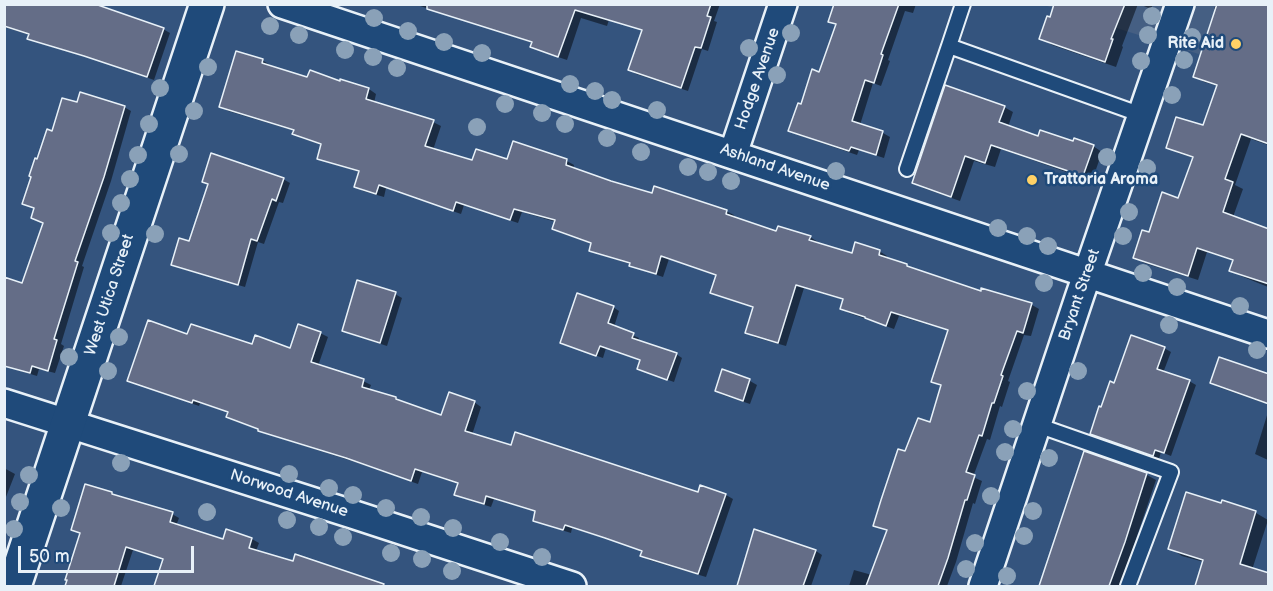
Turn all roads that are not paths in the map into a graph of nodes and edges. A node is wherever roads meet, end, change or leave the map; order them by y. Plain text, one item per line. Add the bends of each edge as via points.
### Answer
1 (207, 4) edge
2 (282, 4) edge
3 (783, 4) edge
4 (963, 4) edge
5 (1180, 4) edge
6 (949, 46) junction
7 (1142, 115) junction
8 (733, 154) junction
9 (907, 169) dead end
10 (1088, 273) junction
11 (1269, 334) edge
12 (4, 403) edge
13 (67, 423) junction
14 (1037, 425) junction
15 (14, 586) edge
16 (572, 586) edge
17 (983, 586) edge
18 (1128, 586) edge

1 - 13 street, West Utica Street
2 - 8 street, Ashland Avenue
3 - 8 street, Hodge Avenue
4 - 6 lane
5 - 7 street, Bryant Street
6 - 7 lane
6 - 9 lane
7 - 10 street, Bryant Street
8 - 10 street, Ashland Avenue
10 - 11 street, Ashland Avenue
10 - 14 street, Bryant Street
12 - 13 street, Norwood Avenue
13 - 15 street, West Utica Street
13 - 16 street, Norwood Avenue
14 - 17 street, Bryant Street
14 - 18 lane via 1171,472

